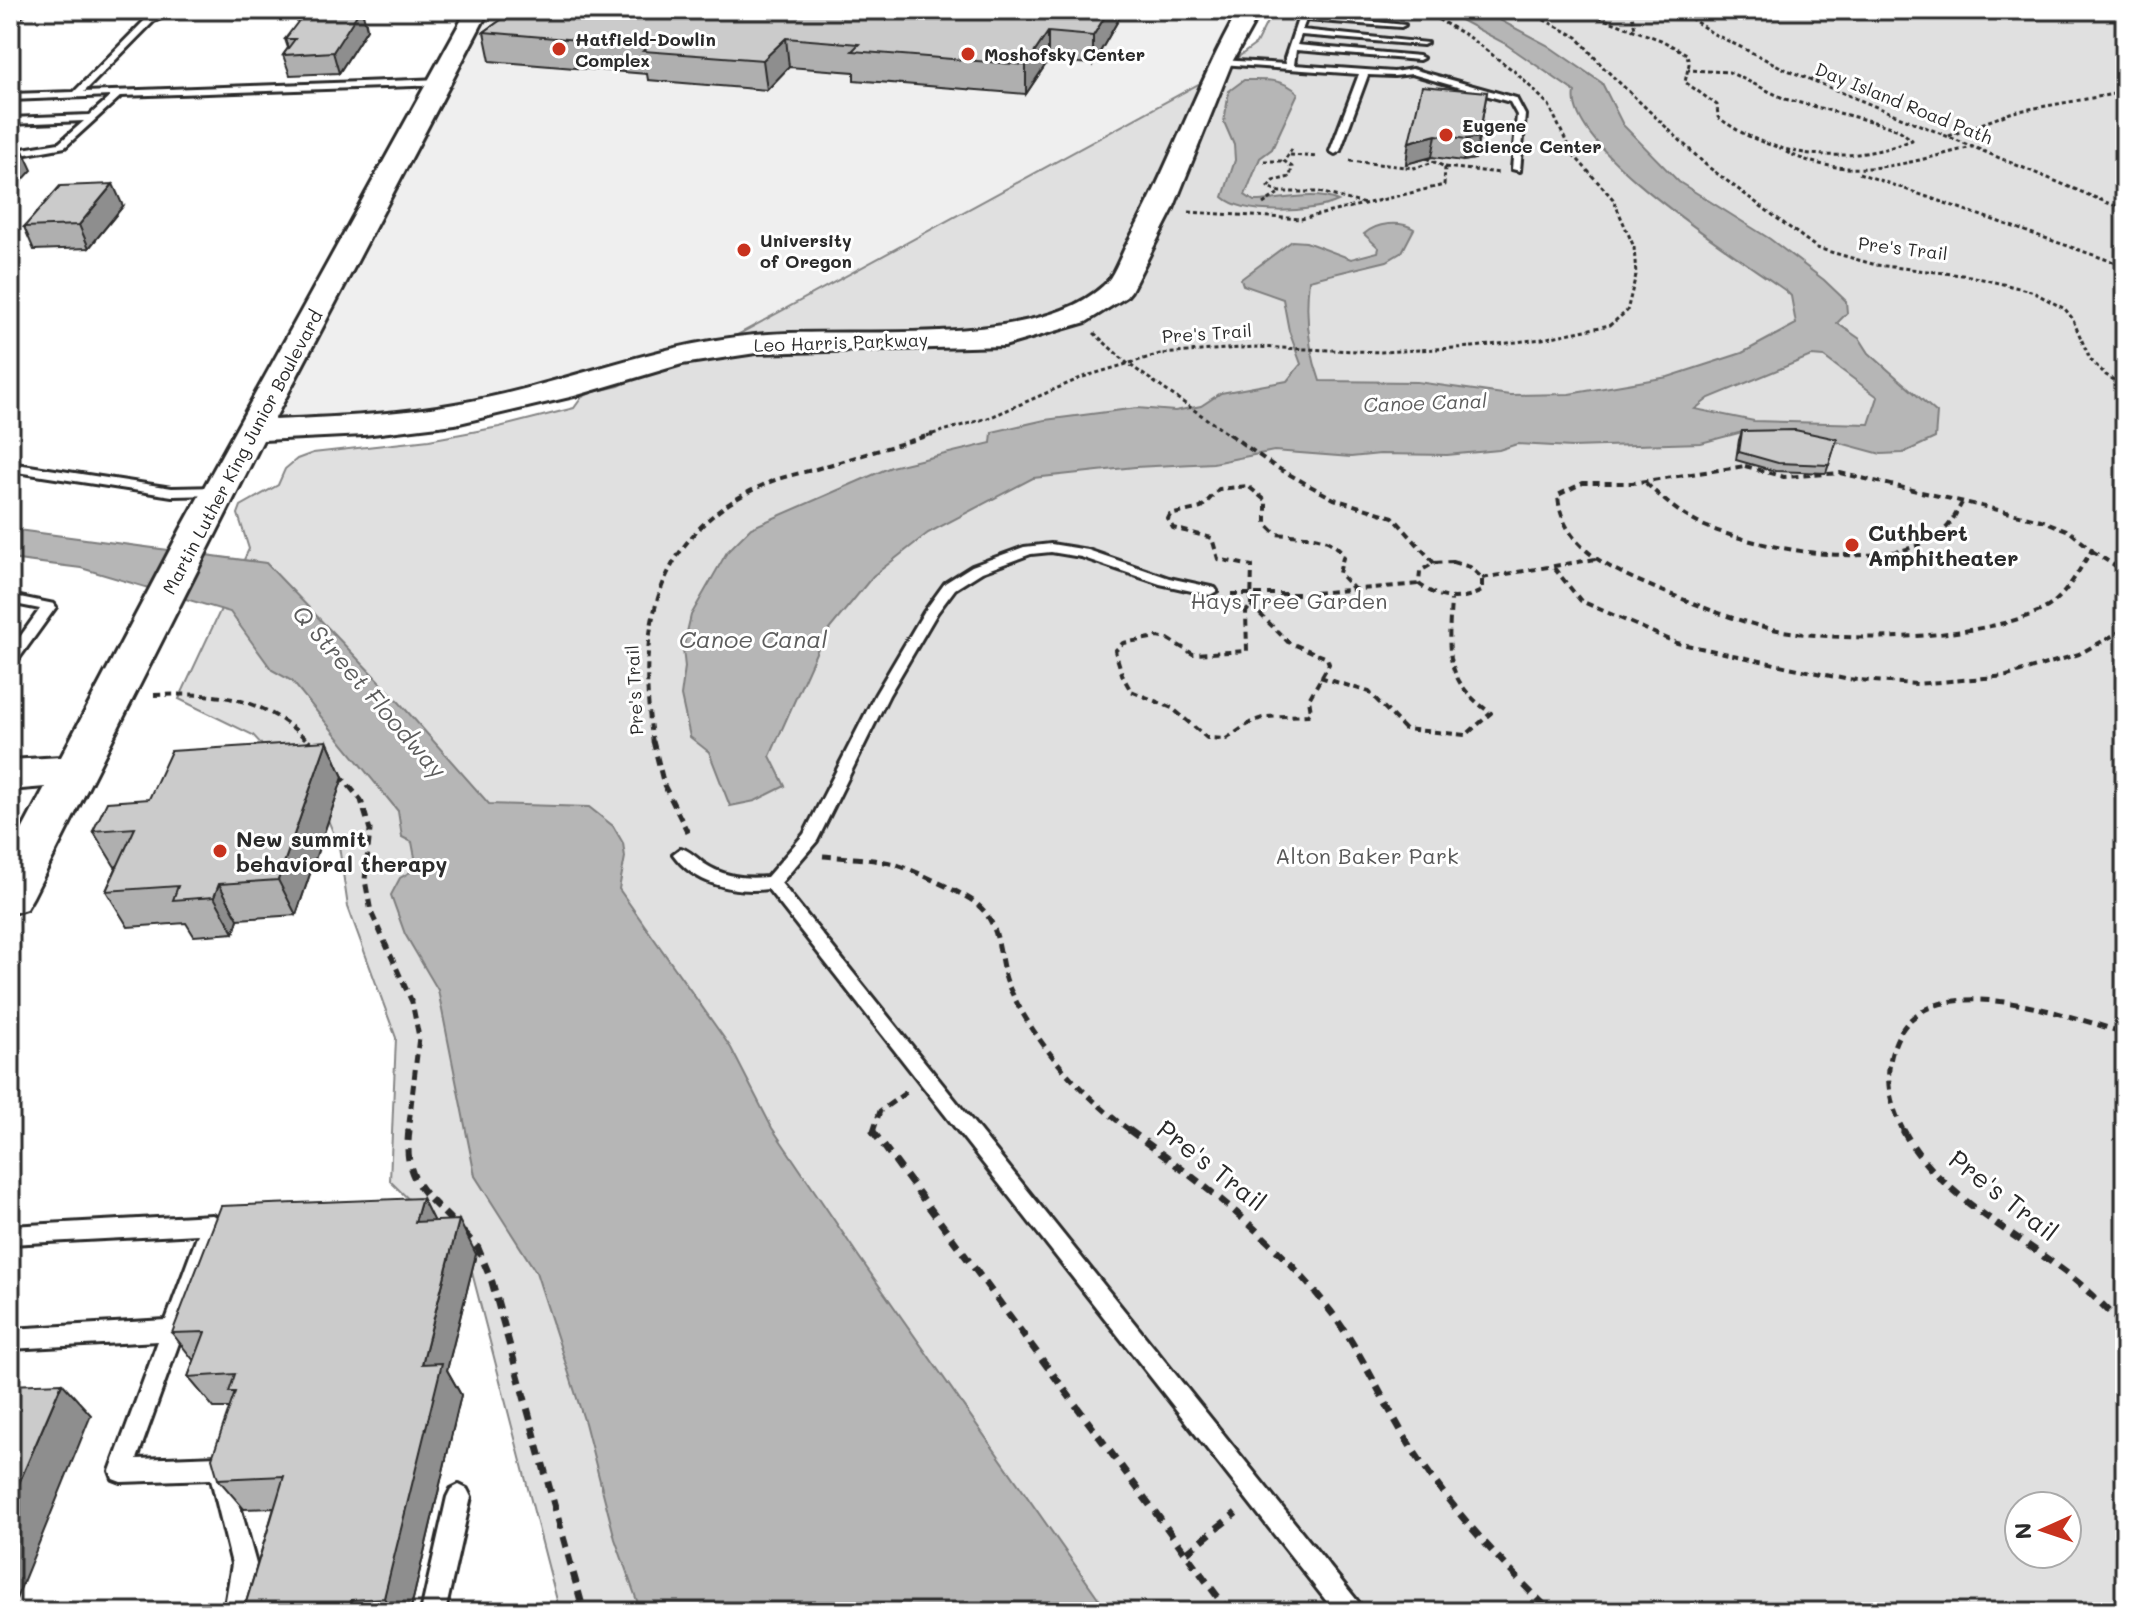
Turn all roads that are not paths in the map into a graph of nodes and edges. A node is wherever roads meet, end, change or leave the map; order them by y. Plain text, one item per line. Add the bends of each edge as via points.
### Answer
1 (176, 10) edge
2 (478, 10) edge
3 (1250, 10) edge
4 (1378, 10) edge
5 (1304, 14) edge
6 (1401, 25) junction
7 (1298, 32) junction
8 (1423, 43) junction
9 (1293, 47) junction
10 (1419, 58) junction
11 (1221, 62) junction
12 (1290, 67) junction
13 (1412, 71) junction
14 (1364, 73) junction
15 (442, 82) junction
16 (119, 93) junction
17 (77, 94) junction
18 (29, 96) junction
19 (10, 97) edge
20 (20, 105) dead end
21 (92, 118) junction
22 (10, 121) edge
23 (1335, 151) dead end
24 (10, 154) edge
25 (1517, 169) road end
26 (253, 431) junction
27 (10, 467) edge
28 (219, 491) junction
29 (1210, 591) road end
30 (10, 599) edge
31 (10, 661) edge
32 (73, 771) junction
33 (10, 775) edge
34 (681, 854) dead end
35 (772, 883) junction
36 (10, 897) edge
37 (10, 1235) edge
38 (173, 1330) junction
39 (10, 1339) edge
40 (459, 1497) dead end
41 (236, 1612) edge
42 (433, 1612) edge
43 (1350, 1612) edge

1 - 17 lane via 151,19
2 - 15 street, Martin Luther King Junior Boulevard
3 - 11 street, Leo Harris Parkway
4 - 6 lane
5 - 6 lane
5 - 7 lane
6 - 8 lane
7 - 8 lane
7 - 9 lane
8 - 10 lane
9 - 10 lane
9 - 12 lane
10 - 13 lane
11 - 12 lane
11 - 26 street, Leo Harris Parkway via 1160,209 1116,291 1075,316 1004,337 756,344 679,355 455,414
12 - 14 lane
13 - 14 lane
13 - 25 lane via 1513,100 1521,115
14 - 23 lane
15 - 16 lane
15 - 26 street, Martin Luther King Junior Boulevard
16 - 17 lane
16 - 21 lane
17 - 18 lane
18 - 19 lane
18 - 20 lane
21 - 22 lane
21 - 24 lane via 62,145
26 - 28 street, Martin Luther King Junior Boulevard
27 - 28 lane via 172,492
28 - 32 street, Martin Luther King Junior Boulevard
29 - 35 lane via 1051,548 1029,550 977,569 950,586 882,695 811,837
30 - 31 lane via 49,607
32 - 33 street
32 - 36 street, Martin Luther King Junior Boulevard
34 - 35 lane via 708,877 742,886
35 - 43 lane
37 - 38 lane via 212,1224
38 - 39 lane
38 - 41 lane via 121,1471 219,1467 244,1564
40 - 42 lane

